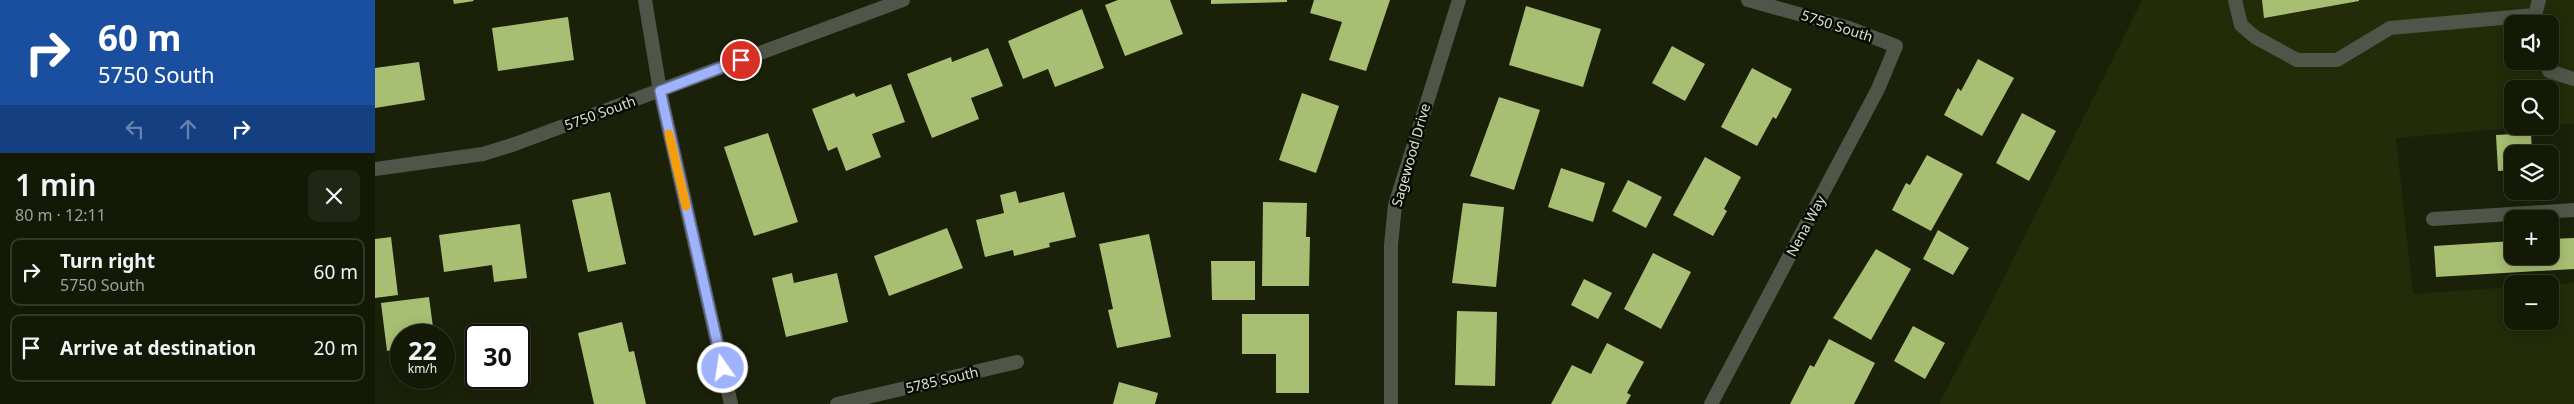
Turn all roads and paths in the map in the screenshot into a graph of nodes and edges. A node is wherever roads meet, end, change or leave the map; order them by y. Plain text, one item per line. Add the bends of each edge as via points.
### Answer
1 (645, 0) edge
2 (903, 0) edge
3 (1459, 0) edge
4 (1748, 0) edge
5 (2235, 0) edge
6 (2539, 0) edge
7 (2537, 15) edge
8 (2504, 21) edge
9 (1896, 46) joint
10 (2549, 70) edge
11 (2574, 79) edge
12 (660, 91) junction
13 (375, 168) edge
14 (2574, 210) edge
15 (2433, 219) dead end
16 (1017, 362) dead end
17 (731, 404) edge
18 (837, 404) edge
19 (1391, 404) edge
20 (1711, 404) edge

1 - 12 street
2 - 12 street, 5750 South
3 - 19 street, Sagewood Drive via 1395,205 1391,245
4 - 9 street, 5750 South via 1849,28
5 - 8 street via 2241,25 2255,38 2297,60 2337,60 2390,28
6 - 7 street
9 - 20 street, Nena Way via 1878,89
10 - 11 street
12 - 13 street, 5750 South via 483,154
12 - 17 street
14 - 15 street
16 - 18 street, 5785 South

